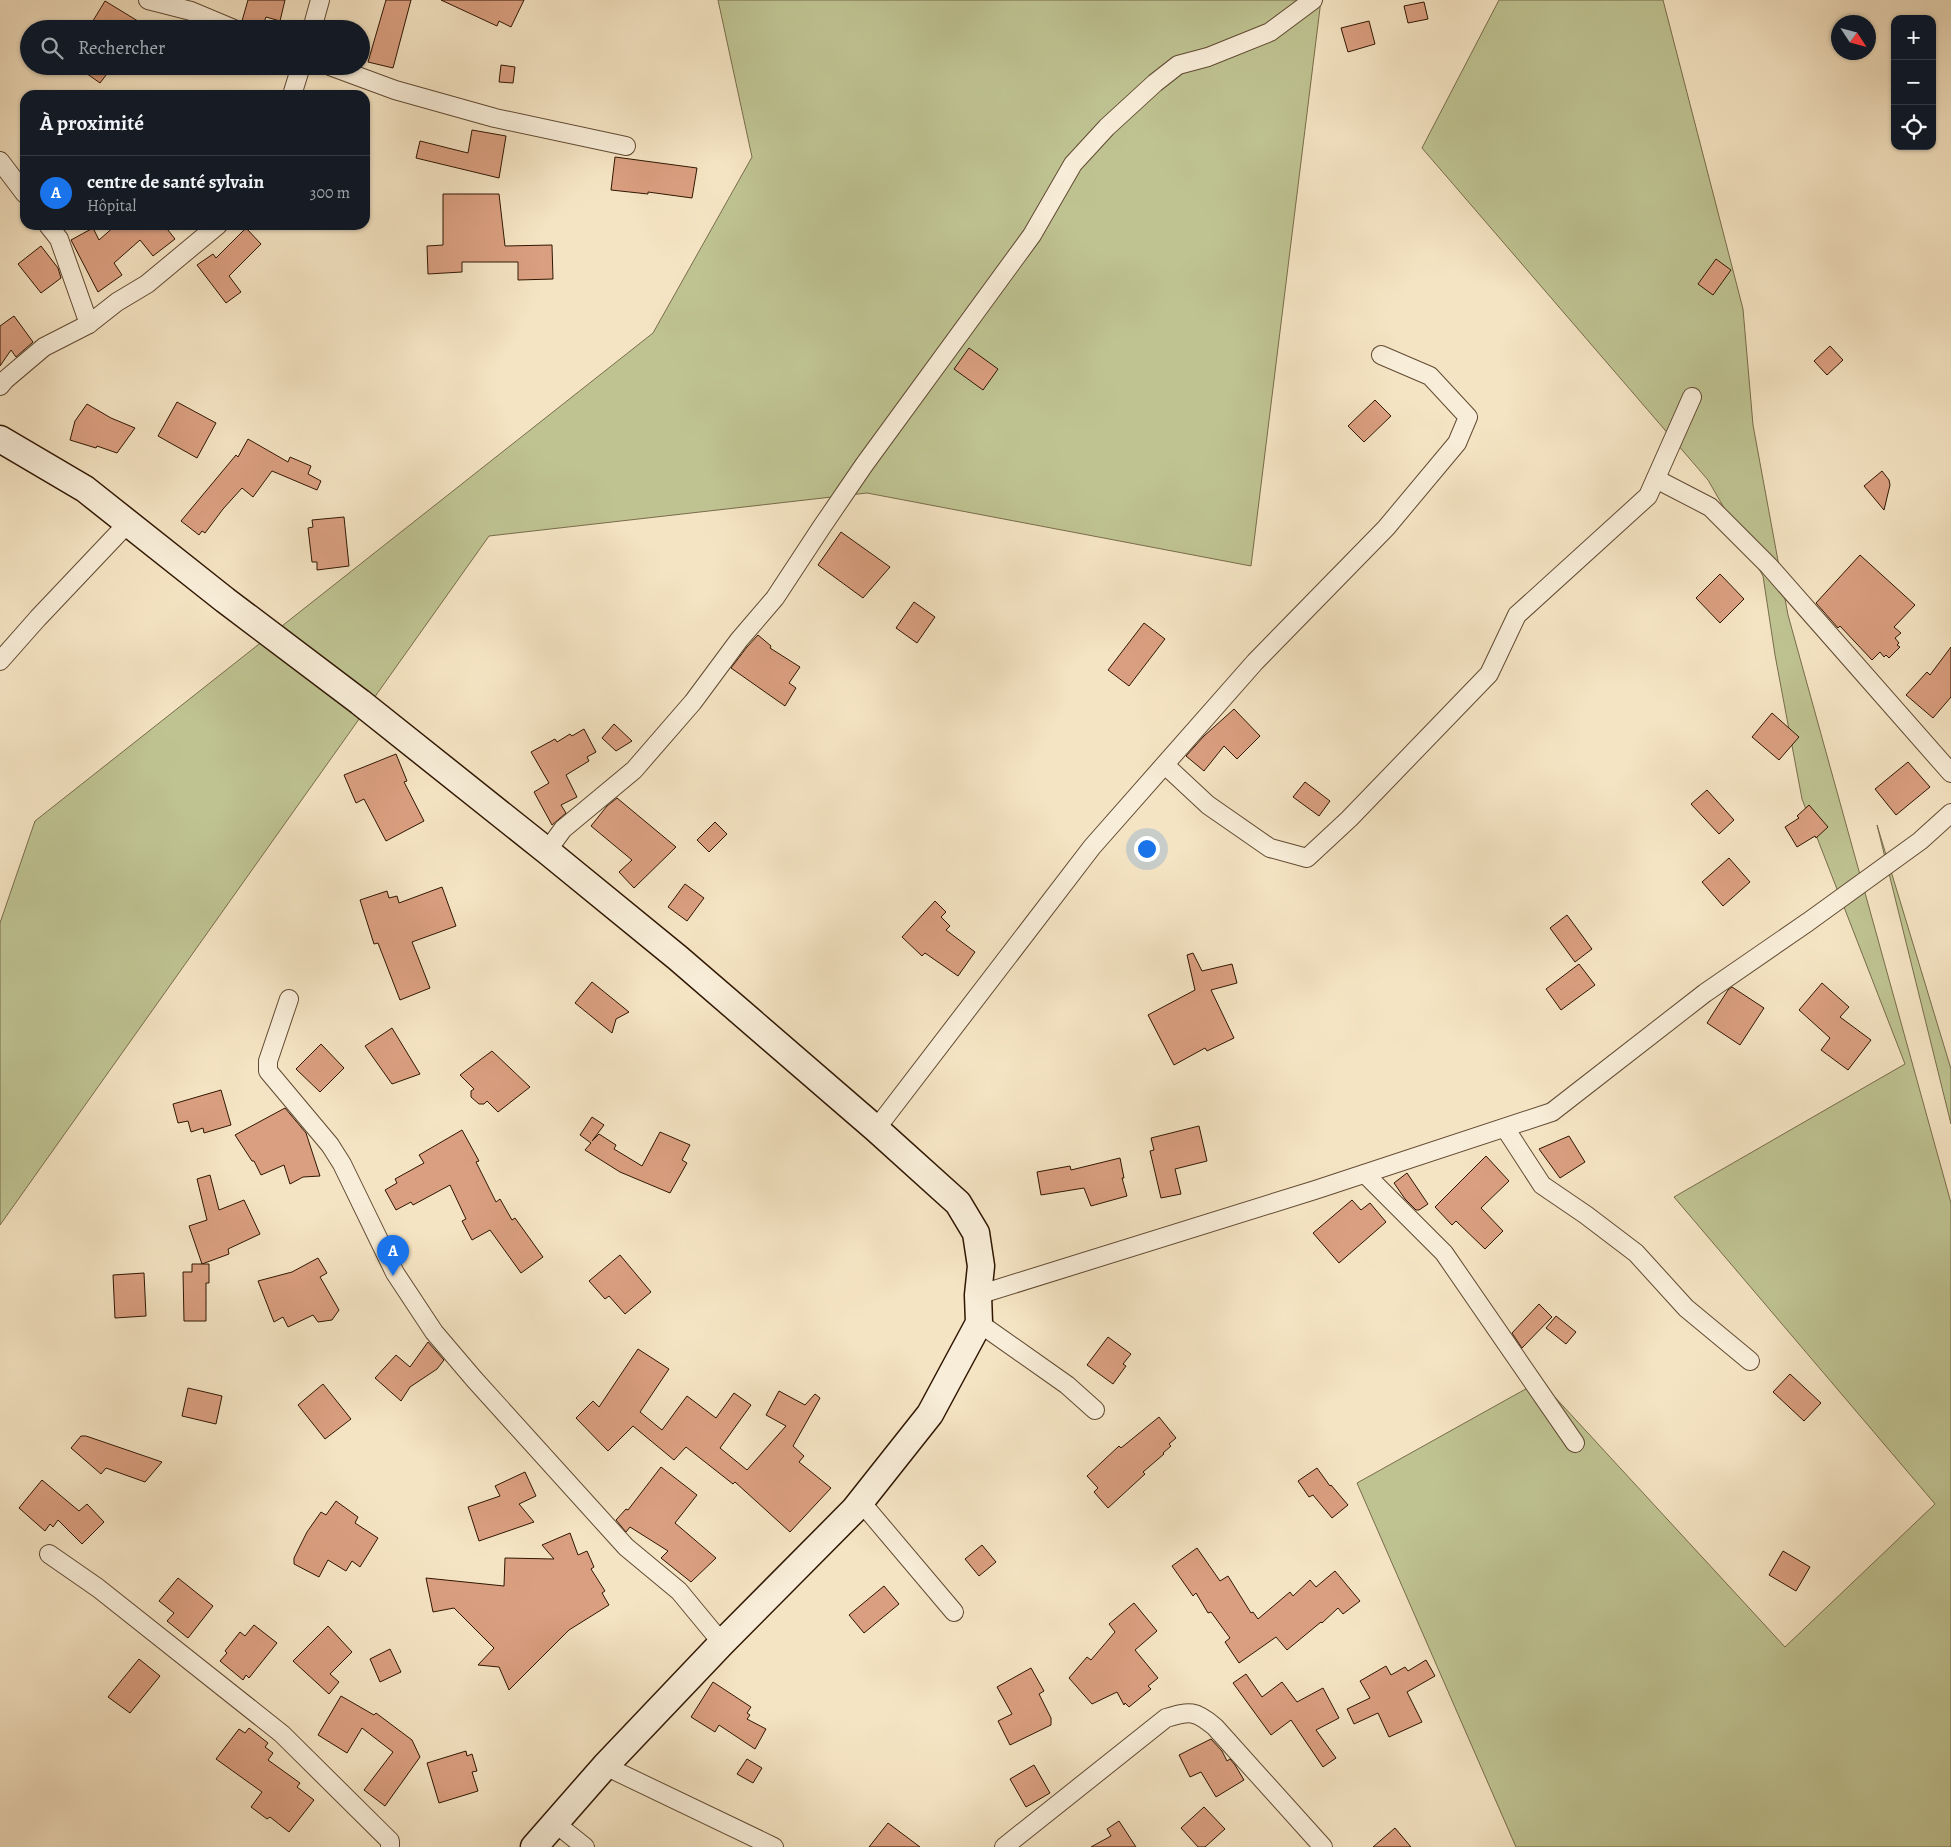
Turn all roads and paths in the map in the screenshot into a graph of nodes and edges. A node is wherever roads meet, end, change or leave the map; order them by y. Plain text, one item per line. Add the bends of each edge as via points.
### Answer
1 (148, 0) edge
2 (320, 0) edge
3 (1313, 0) edge
4 (212, 20) edge
5 (314, 20) edge
6 (299, 75) edge
7 (354, 75) edge
8 (294, 90) edge
9 (626, 146) dead end
10 (0, 161) edge
11 (20, 187) edge
12 (52, 230) edge
13 (212, 230) edge
14 (89, 324) junction
15 (1381, 355) dead end
16 (0, 386) edge
17 (1692, 397) dead end
18 (0, 439) edge
19 (1656, 479) junction
20 (128, 523) junction
21 (0, 661) edge
22 (1165, 764) junction
23 (1951, 773) edge
24 (1951, 813) edge
25 (547, 851) junction
26 (289, 999) dead end
27 (1505, 1128) junction
28 (876, 1129) junction
29 (1364, 1174) junction
30 (978, 1295) junction
31 (979, 1323) junction
32 (1750, 1361) dead end
33 (1096, 1410) dead end
34 (1575, 1443) dead end
35 (861, 1502) junction
36 (49, 1554) dead end
37 (954, 1612) dead end
38 (722, 1643) junction
39 (605, 1766) junction
40 (572, 1839) edge
41 (390, 1847) edge
42 (534, 1847) edge
43 (774, 1847) edge
44 (1004, 1847) edge
45 (1323, 1847) edge

1 - 4 street
2 - 5 street
3 - 25 street via 1270,32 1178,65 1107,128 1073,164 1032,235 864,465 775,598 693,702 634,770 563,830
6 - 8 street
7 - 9 street via 394,90 495,118
10 - 11 street
12 - 14 street via 59,239
13 - 14 street via 147,284
14 - 16 street via 44,348
15 - 22 street via 1430,376 1468,417 1457,442 1386,528 1255,662
17 - 19 street
18 - 20 street via 85,488
19 - 22 street via 1648,496 1518,615 1489,674 1308,858 1270,848 1208,805
19 - 23 street via 1710,507 1769,566
20 - 21 street
20 - 25 street
22 - 28 street via 1092,847
24 - 27 street via 1920,841 1705,993 1552,1112
25 - 28 street via 678,958
26 - 38 street via 268,1061 268,1071 342,1164 405,1290 434,1332 537,1449 626,1547 679,1592
27 - 29 street
27 - 32 street via 1542,1185 1636,1253 1686,1308
28 - 30 street via 958,1203 976,1233 980,1266
29 - 30 street
29 - 34 street via 1444,1253
30 - 31 street
31 - 33 street via 1067,1385
31 - 35 street via 930,1414
35 - 37 street
35 - 38 street
36 - 41 street via 98,1588 282,1734 390,1841
38 - 39 street
39 - 40 street
39 - 43 street
40 - 42 street
44 - 45 street via 1166,1718 1185,1713 1201,1715 1215,1727

